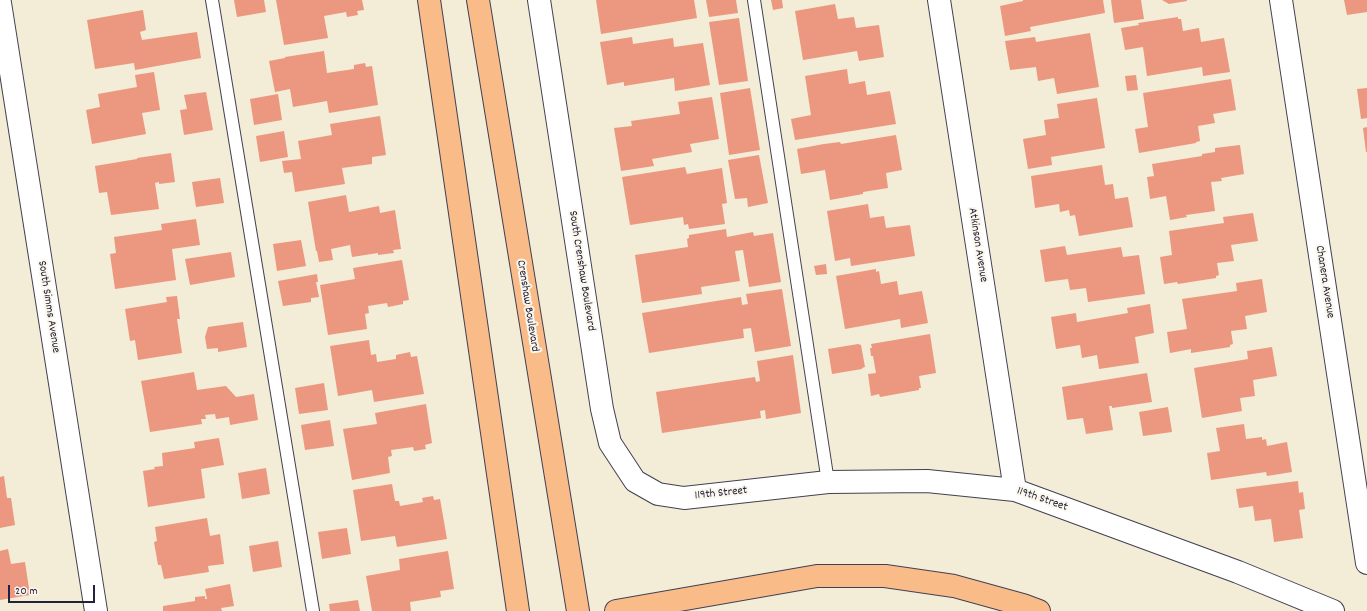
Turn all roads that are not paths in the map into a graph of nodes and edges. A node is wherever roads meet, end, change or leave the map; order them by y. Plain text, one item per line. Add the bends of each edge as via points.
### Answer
1 (212, 0) edge
2 (429, 0) edge
3 (478, 0) edge
4 (539, 0) edge
5 (754, 0) edge
6 (939, 0) edge
7 (1281, 0) edge
8 (0, 3) edge
9 (828, 482) junction
10 (1014, 490) junction
11 (684, 498) joint
12 (1367, 563) edge
13 (96, 611) edge
14 (313, 611) edge
15 (518, 611) edge
16 (578, 611) edge
17 (616, 611) edge
18 (1039, 611) edge
19 (1334, 611) edge

1 - 14 lane
2 - 15 main road
3 - 16 main road, Crenshaw Boulevard
4 - 11 street, South Crenshaw Boulevard via 602,409 610,443 635,481 658,494
5 - 9 lane
6 - 10 street, Atkinson Avenue
7 - 12 street, Chanera Avenue
8 - 13 street, South Simms Avenue
9 - 10 street, 119th Street via 927,481
9 - 11 street, 119th Street
10 - 19 street, 119th Street via 1238,572
17 - 18 main road via 817,576 885,576 954,586

